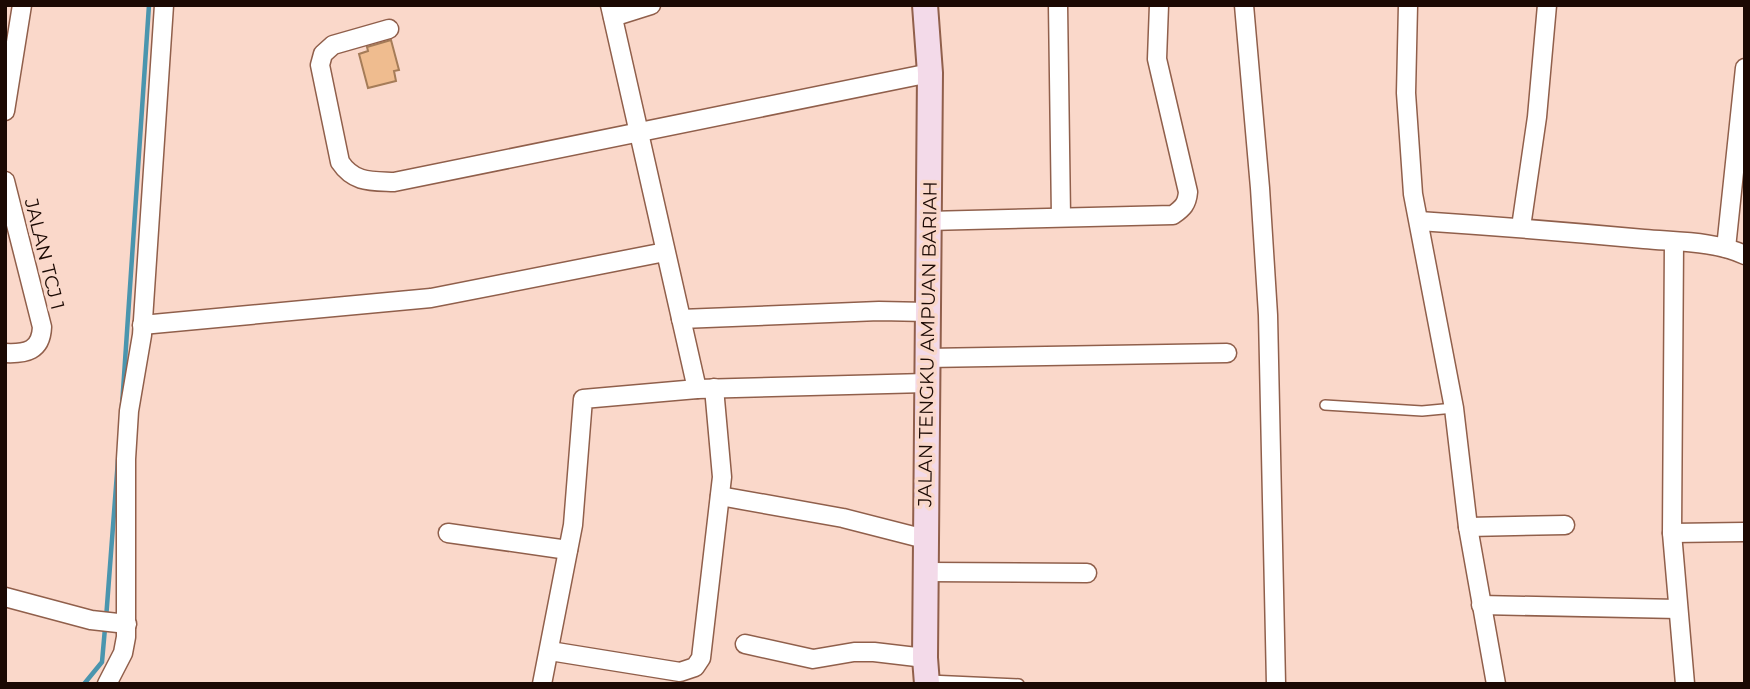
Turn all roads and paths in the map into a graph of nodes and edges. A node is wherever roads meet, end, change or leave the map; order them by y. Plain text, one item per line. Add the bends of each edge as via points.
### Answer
1 (22, 5) edge
2 (164, 5) edge
3 (650, 5) edge
4 (925, 5) edge
5 (1058, 5) edge
6 (1158, 5) edge
7 (1244, 5) edge
8 (1408, 5) edge
9 (1547, 5) edge
10 (611, 11) edge
11 (389, 29) dead end
12 (1745, 68) edge
13 (930, 73) junction
14 (7, 88) edge
15 (5, 111) edge
16 (639, 132) junction
17 (5, 181) edge
18 (1061, 217) junction
19 (928, 221) junction
20 (1419, 221) junction
21 (1521, 227) junction
22 (12, 232) edge
23 (1674, 242) junction
24 (1726, 248) junction
25 (666, 252) junction
26 (1745, 255) edge
27 (928, 312) junction
28 (681, 319) junction
29 (142, 325) junction
30 (5, 353) edge
31 (1227, 353) dead end
32 (927, 370) junction
33 (706, 388) junction
34 (1325, 404) dead end
35 (1454, 408) junction
36 (720, 496) junction
37 (1565, 525) dead end
38 (1468, 527) junction
39 (1745, 532) edge
40 (448, 533) dead end
41 (1672, 533) junction
42 (925, 539) junction
43 (568, 550) junction
44 (925, 572) junction
45 (1087, 573) dead end
46 (5, 597) edge
47 (1481, 606) junction
48 (1678, 609) junction
49 (123, 623) junction
50 (745, 645) dead end
51 (550, 651) junction
52 (926, 674) edge
53 (971, 683) edge
54 (107, 684) edge
55 (542, 684) edge
56 (1019, 684) edge
57 (1276, 684) edge
58 (1496, 684) edge
59 (1685, 684) edge

1 - 14 street
2 - 29 street
3 - 10 street
4 - 13 main road, JALAN TENGKU AMPUAN BARIAH
5 - 18 street
6 - 18 street via 1157,59 1187,203 1173,215
7 - 57 street via 1268,315
8 - 20 street via 1408,139
9 - 21 street
10 - 16 street
11 - 16 street via 333,45 320,65 340,162 346,172 363,180 394,182
12 - 24 street
13 - 16 street
13 - 19 main road, JALAN TENGKU AMPUAN BARIAH
14 - 15 street
16 - 25 street
17 - 22 street, JALAN TCJ 1
18 - 19 street
19 - 27 main road, JALAN TENGKU AMPUAN BARIAH
20 - 21 street
20 - 35 street
21 - 23 street
22 - 30 street, JALAN TCJ 1 via 42,327 41,338 29,351
23 - 24 street
23 - 41 street
24 - 26 street
25 - 28 street
25 - 29 street via 432,298
27 - 28 street
27 - 32 main road, JALAN TENGKU AMPUAN BARIAH
28 - 33 street
29 - 49 street via 129,411
31 - 32 street
32 - 33 street
32 - 42 main road, JALAN TENGKU AMPUAN BARIAH
33 - 36 street via 722,462
33 - 43 street via 583,399
34 - 35 lane via 1422,411
35 - 38 street
36 - 42 street via 843,518
36 - 51 street via 701,659 695,667 680,672
37 - 38 street
38 - 47 street
39 - 41 street
40 - 43 street
41 - 48 street
42 - 44 main road, JALAN TENGKU AMPUAN BARIAH
43 - 51 street
44 - 45 street
44 - 52 main road, JALAN TENGKU AMPUAN BARIAH
46 - 49 street via 91,620
47 - 48 street
47 - 58 street
48 - 59 street
49 - 54 street via 123,653
50 - 52 street via 813,659 874,652
51 - 55 street
52 - 53 lane
53 - 56 lane

